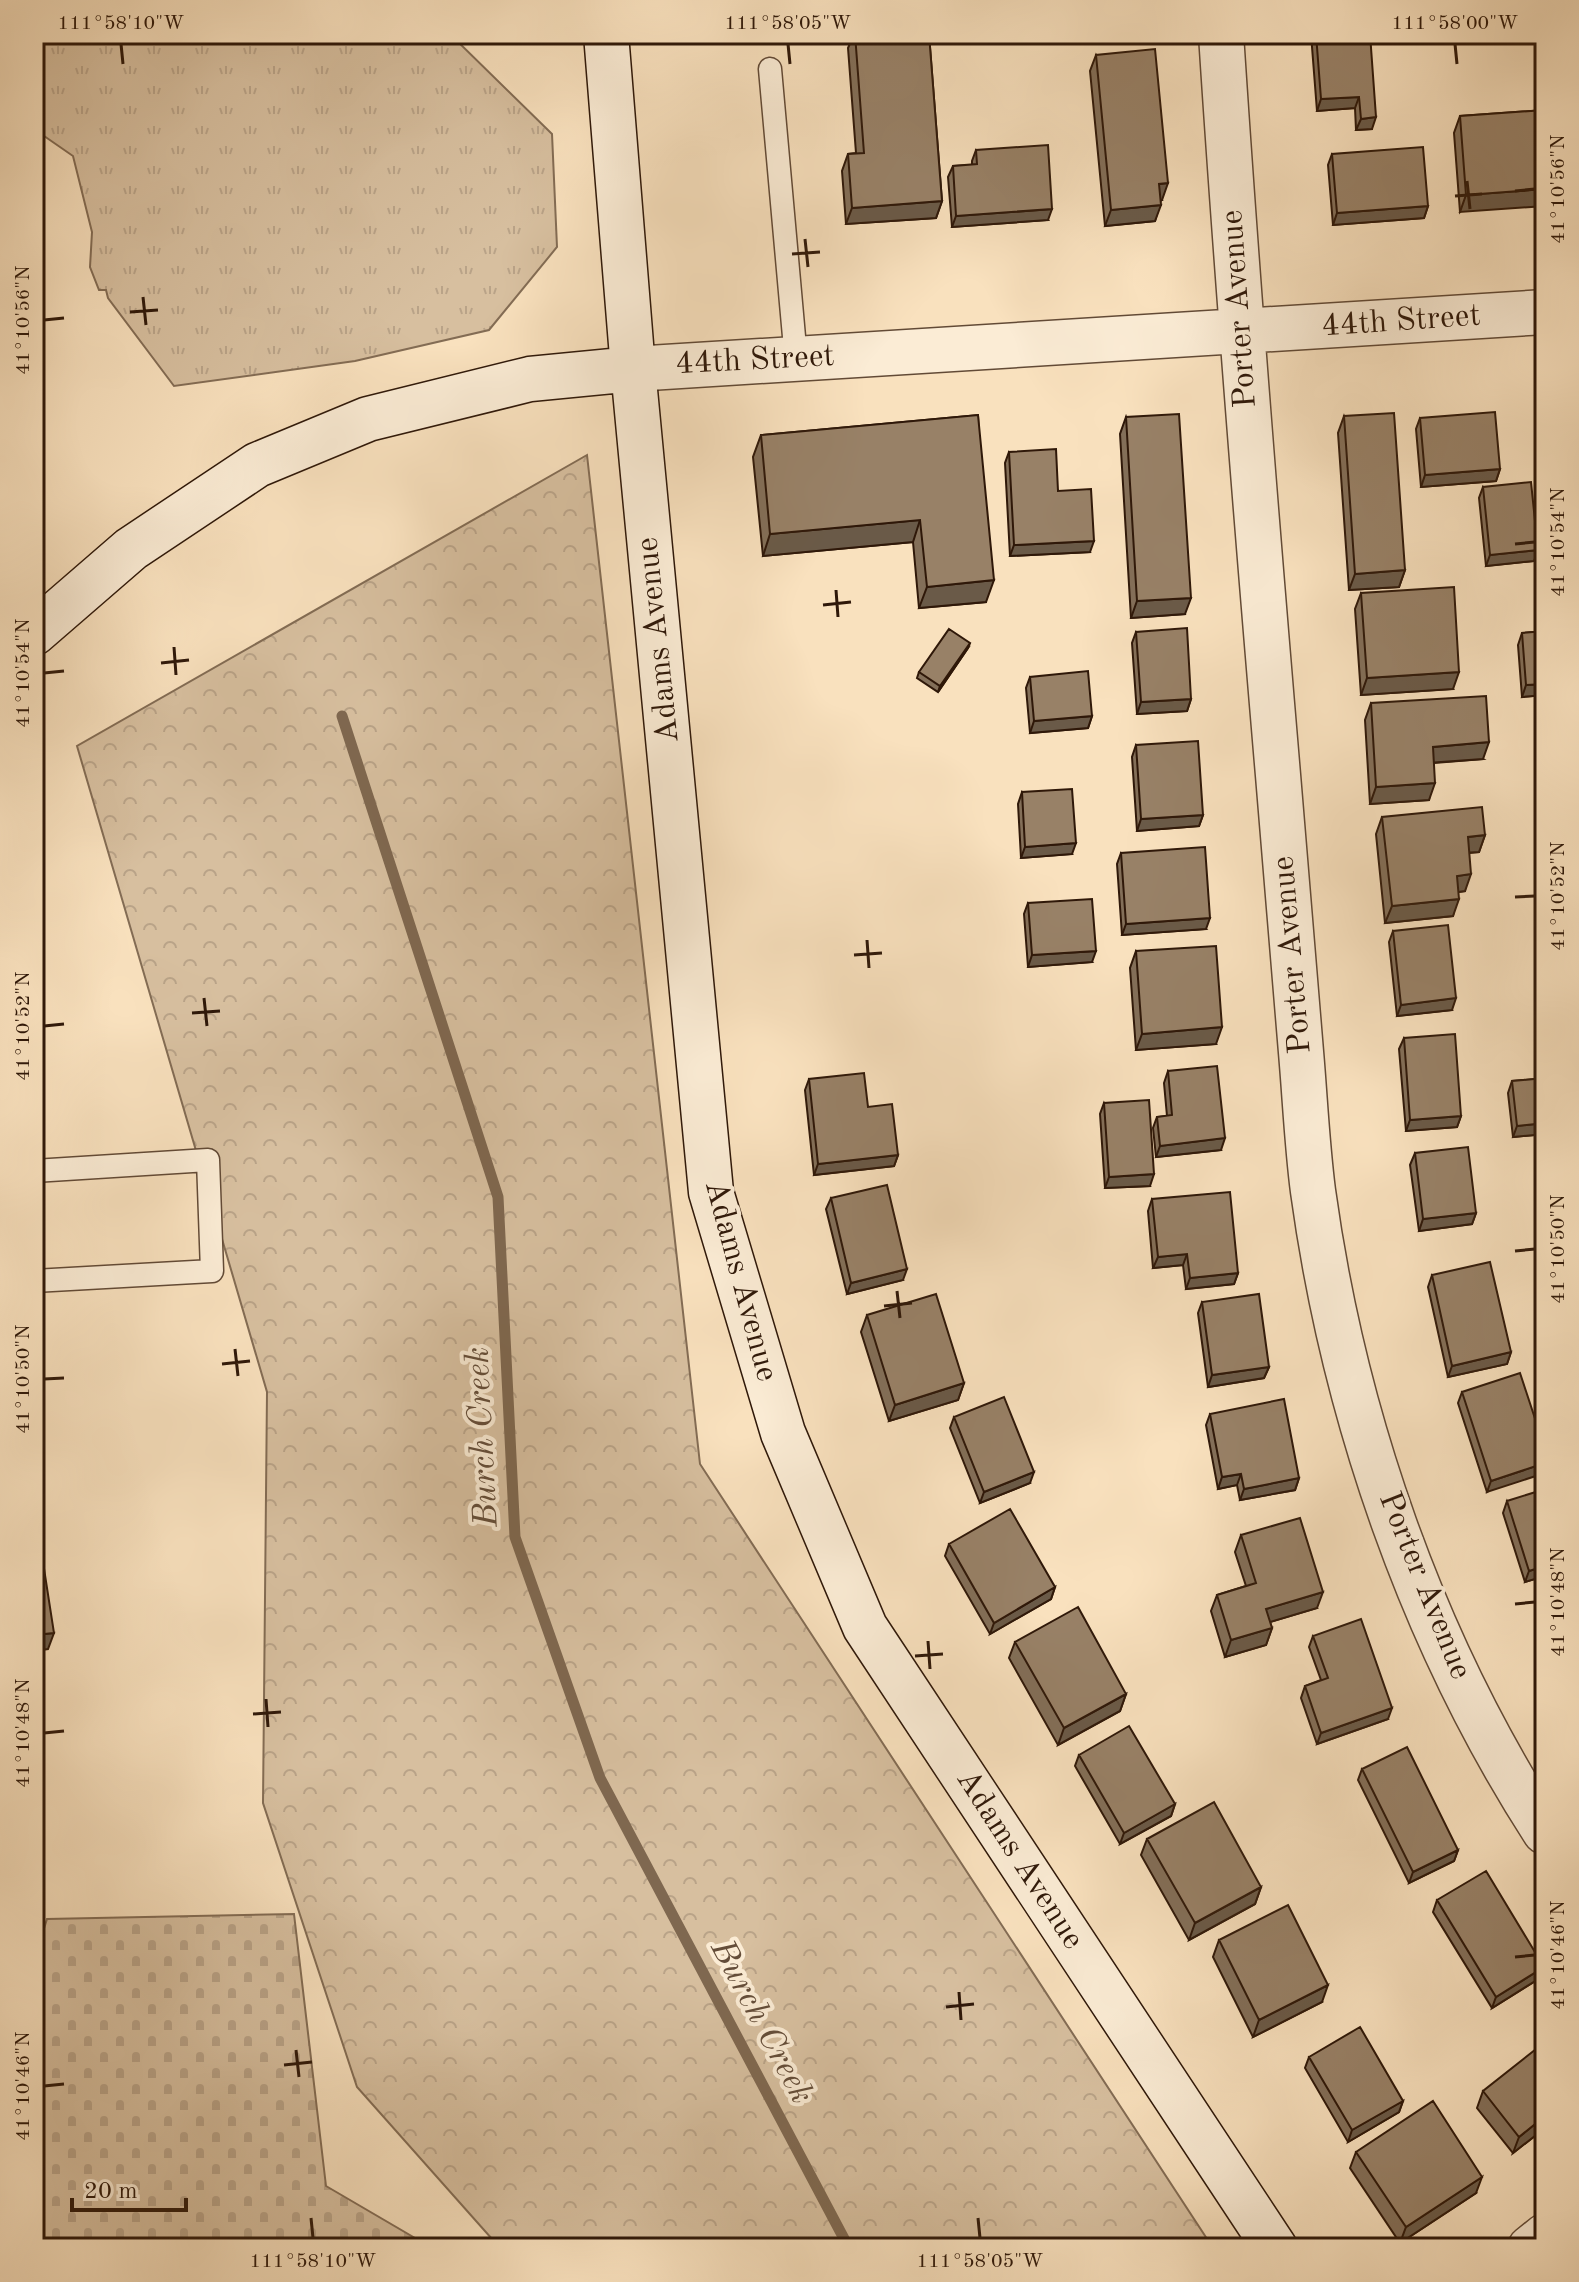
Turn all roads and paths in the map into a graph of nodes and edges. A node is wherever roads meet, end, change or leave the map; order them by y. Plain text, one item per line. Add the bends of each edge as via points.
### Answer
1 (606, 34) edge
2 (1221, 34) edge
3 (770, 69) dead end
4 (1545, 312) edge
5 (1241, 333) junction
6 (796, 359) junction
7 (633, 369) junction
8 (34, 633) edge
9 (34, 1171) edge
10 (34, 1281) edge
11 (1545, 1832) edge
12 (1545, 2236) edge
13 (1275, 2248) edge
14 (1530, 2248) edge

1 - 7 street, Adams Avenue
2 - 5 street, Porter Avenue
3 - 6 lane
4 - 5 street, 44th Street
5 - 6 street, 44th Street
5 - 11 street, Porter Avenue via 1313,1190 1338,1326 1370,1452 1406,1555 1497,1752
6 - 7 street, 44th Street
7 - 8 street, 44th Street via 530,379 368,419 257,465 131,549
7 - 13 street, Adams Avenue via 711,1192 783,1433 865,1627
9 - 10 lane via 208,1160 212,1271
12 - 14 street

